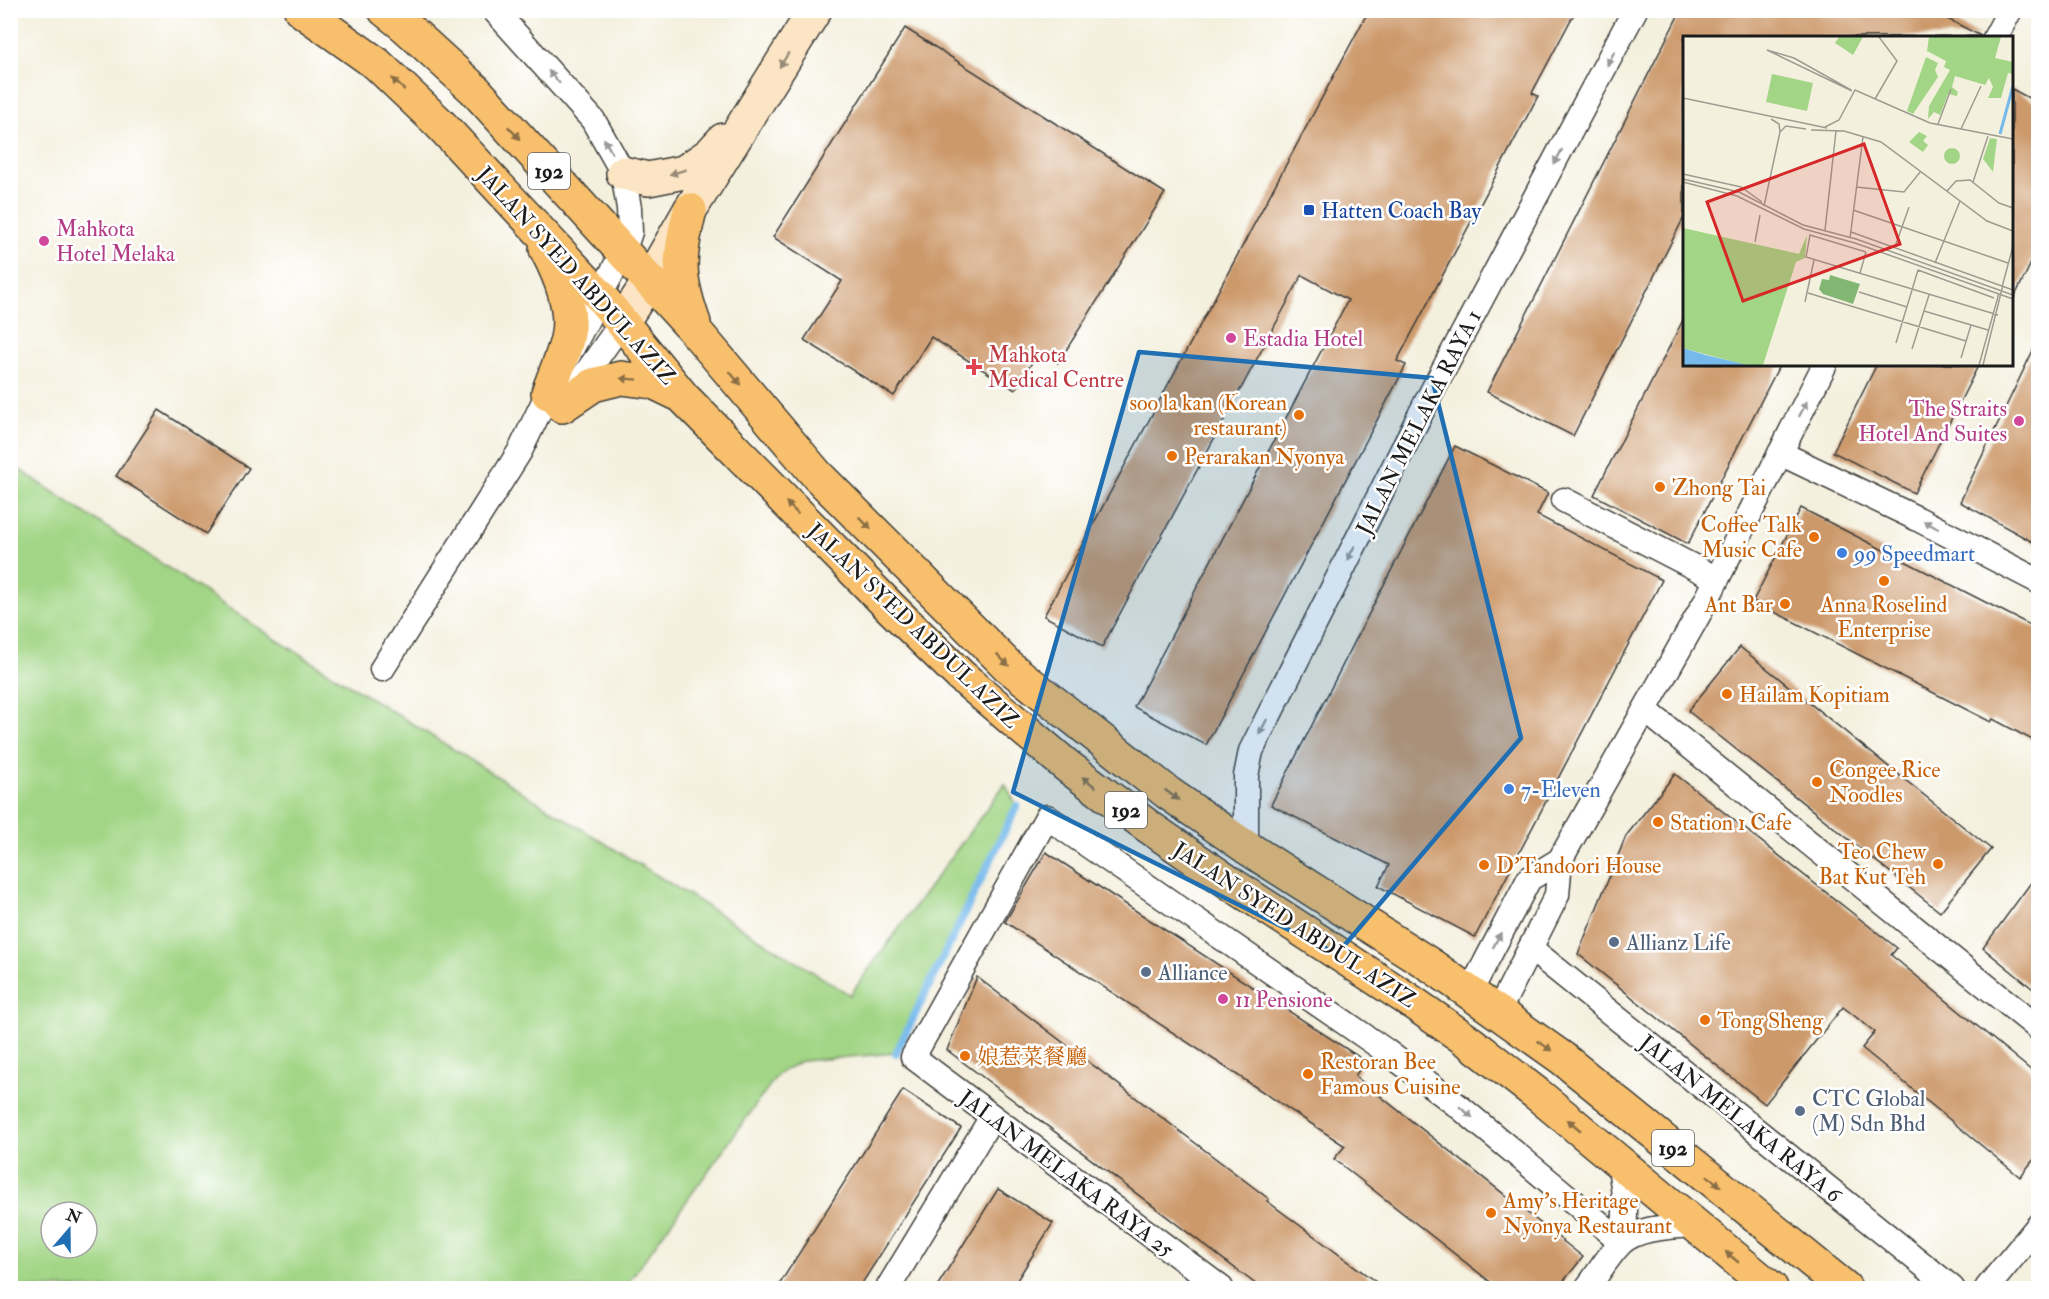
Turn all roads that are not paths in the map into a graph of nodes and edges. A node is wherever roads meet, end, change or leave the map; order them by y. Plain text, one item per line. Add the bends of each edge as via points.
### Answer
1 (301, 10) edge
2 (385, 10) edge
3 (494, 10) edge
4 (815, 10) edge
5 (1635, 10) edge
6 (2010, 10) edge
7 (1996, 36) edge
8 (754, 109) junction
9 (622, 173) junction
10 (690, 210) junction
11 (535, 225) junction
12 (623, 252) junction
13 (650, 280) junction
14 (600, 296) junction
15 (623, 321) junction
16 (697, 333) junction
17 (1824, 366) edge
18 (683, 397) junction
19 (555, 399) junction
20 (1780, 453) junction
21 (1564, 500) dead end
22 (1717, 579) junction
23 (2038, 581) edge
24 (382, 669) dead end
25 (1645, 710) junction
26 (1246, 847) junction
27 (1560, 860) junction
28 (1530, 948) junction
29 (1470, 992) junction
30 (1498, 1012) junction
31 (2038, 1028) edge
32 (992, 1117) junction
33 (1619, 1162) junction
34 (1693, 1225) junction
35 (2038, 1226) edge
36 (1622, 1242) junction
37 (888, 1288) edge
38 (1221, 1288) edge
39 (1587, 1288) edge
40 (1771, 1288) edge
41 (1845, 1288) edge
42 (1952, 1288) edge
43 (1987, 1288) edge

11 -> 1 main road, JALAN SYED ABDUL AZIZ / 192 via 377,64
2 -> 12 main road, JALAN SYED ABDUL AZIZ / 192 via 475,90
9 -> 3 street via 593,120
4 -> 8 main road
5 -> 26 street, JALAN MELAKA RAYA 1 via 1432,391 1251,751 1246,776
6 - 7 street
8 -> 9 main road via 710,154 684,172 648,179
8 - 10 main road
9 - 12 street via 630,232
10 - 13 main road
10 - 16 main road via 682,242 680,276
11 - 14 main road, JALAN SYED ABDUL AZIZ / 192
11 - 19 main road via 562,280 568,311
12 - 13 main road, JALAN SYED ABDUL AZIZ / 192
12 - 14 street
13 - 15 main road
13 - 16 main road, JALAN SYED ABDUL AZIZ / 192
14 - 15 main road, JALAN SYED ABDUL AZIZ / 192
14 - 19 street
15 - 18 main road, JALAN SYED ABDUL AZIZ / 192
15 - 19 street
16 -> 26 main road, JALAN SYED ABDUL AZIZ / 192 via 817,475 1008,666 1168,793
20 -> 17 street
18 -> 19 main road via 652,382 621,378
33 -> 18 main road, JALAN SYED ABDUL AZIZ / 192 via 1471,1043 1230,883 1067,766 952,668
19 - 24 street
20 - 22 street
23 -> 20 street
21 - 22 street
22 - 25 street
25 - 27 street
25 - 31 street
26 - 29 main road, JALAN SYED ABDUL AZIZ / 192
27 - 28 street via 1557,895
29 -> 27 street via 1530,879
28 - 30 street
28 - 42 street, JALAN MELAKA RAYA 6
29 - 30 main road, JALAN SYED ABDUL AZIZ / 192
30 -> 41 main road, JALAN SYED ABDUL AZIZ / 192 via 1562,1058
32 -> 36 street, JALAN MELAKA RAYA 25 via 913,1057 1047,817 1386,1051 1462,1108
32 - 37 street
32 - 38 street, JALAN MELAKA RAYA 25
33 - 34 main road, JALAN SYED ABDUL AZIZ / 192
33 - 36 street via 1626,1195
34 - 36 street via 1664,1227
40 -> 34 main road, JALAN SYED ABDUL AZIZ / 192
35 - 43 street
36 - 39 street

